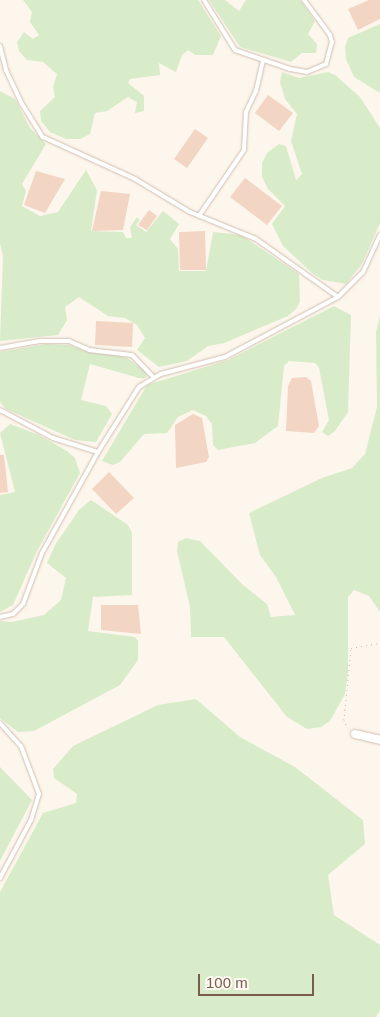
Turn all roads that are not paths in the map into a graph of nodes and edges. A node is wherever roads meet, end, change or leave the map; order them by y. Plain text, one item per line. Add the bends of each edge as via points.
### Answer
1 (204, 0) edge
2 (304, 0) edge
3 (0, 46) edge
4 (263, 61) junction
5 (198, 216) junction
6 (380, 235) edge
7 (338, 297) junction
8 (0, 348) edge
9 (154, 377) junction
10 (0, 410) edge
11 (98, 452) junction
12 (0, 617) edge
13 (0, 724) edge
14 (355, 734) road end
15 (380, 740) edge
16 (0, 878) edge

1 - 4 lane via 235,50
2 - 4 lane via 330,34 332,50 326,64 307,72
3 - 5 lane via 6,70 22,104 43,137 135,179
4 - 5 lane via 256,91 246,112 244,150
5 - 7 lane via 256,239
6 - 7 lane via 363,272
7 - 9 lane via 224,357
8 - 9 lane via 38,341 69,342 89,350 132,355
9 - 11 lane via 139,387
10 - 11 lane via 61,442
11 - 12 lane via 42,553 23,604 13,614
13 - 16 lane via 21,746 39,794 31,820
14 - 15 street

